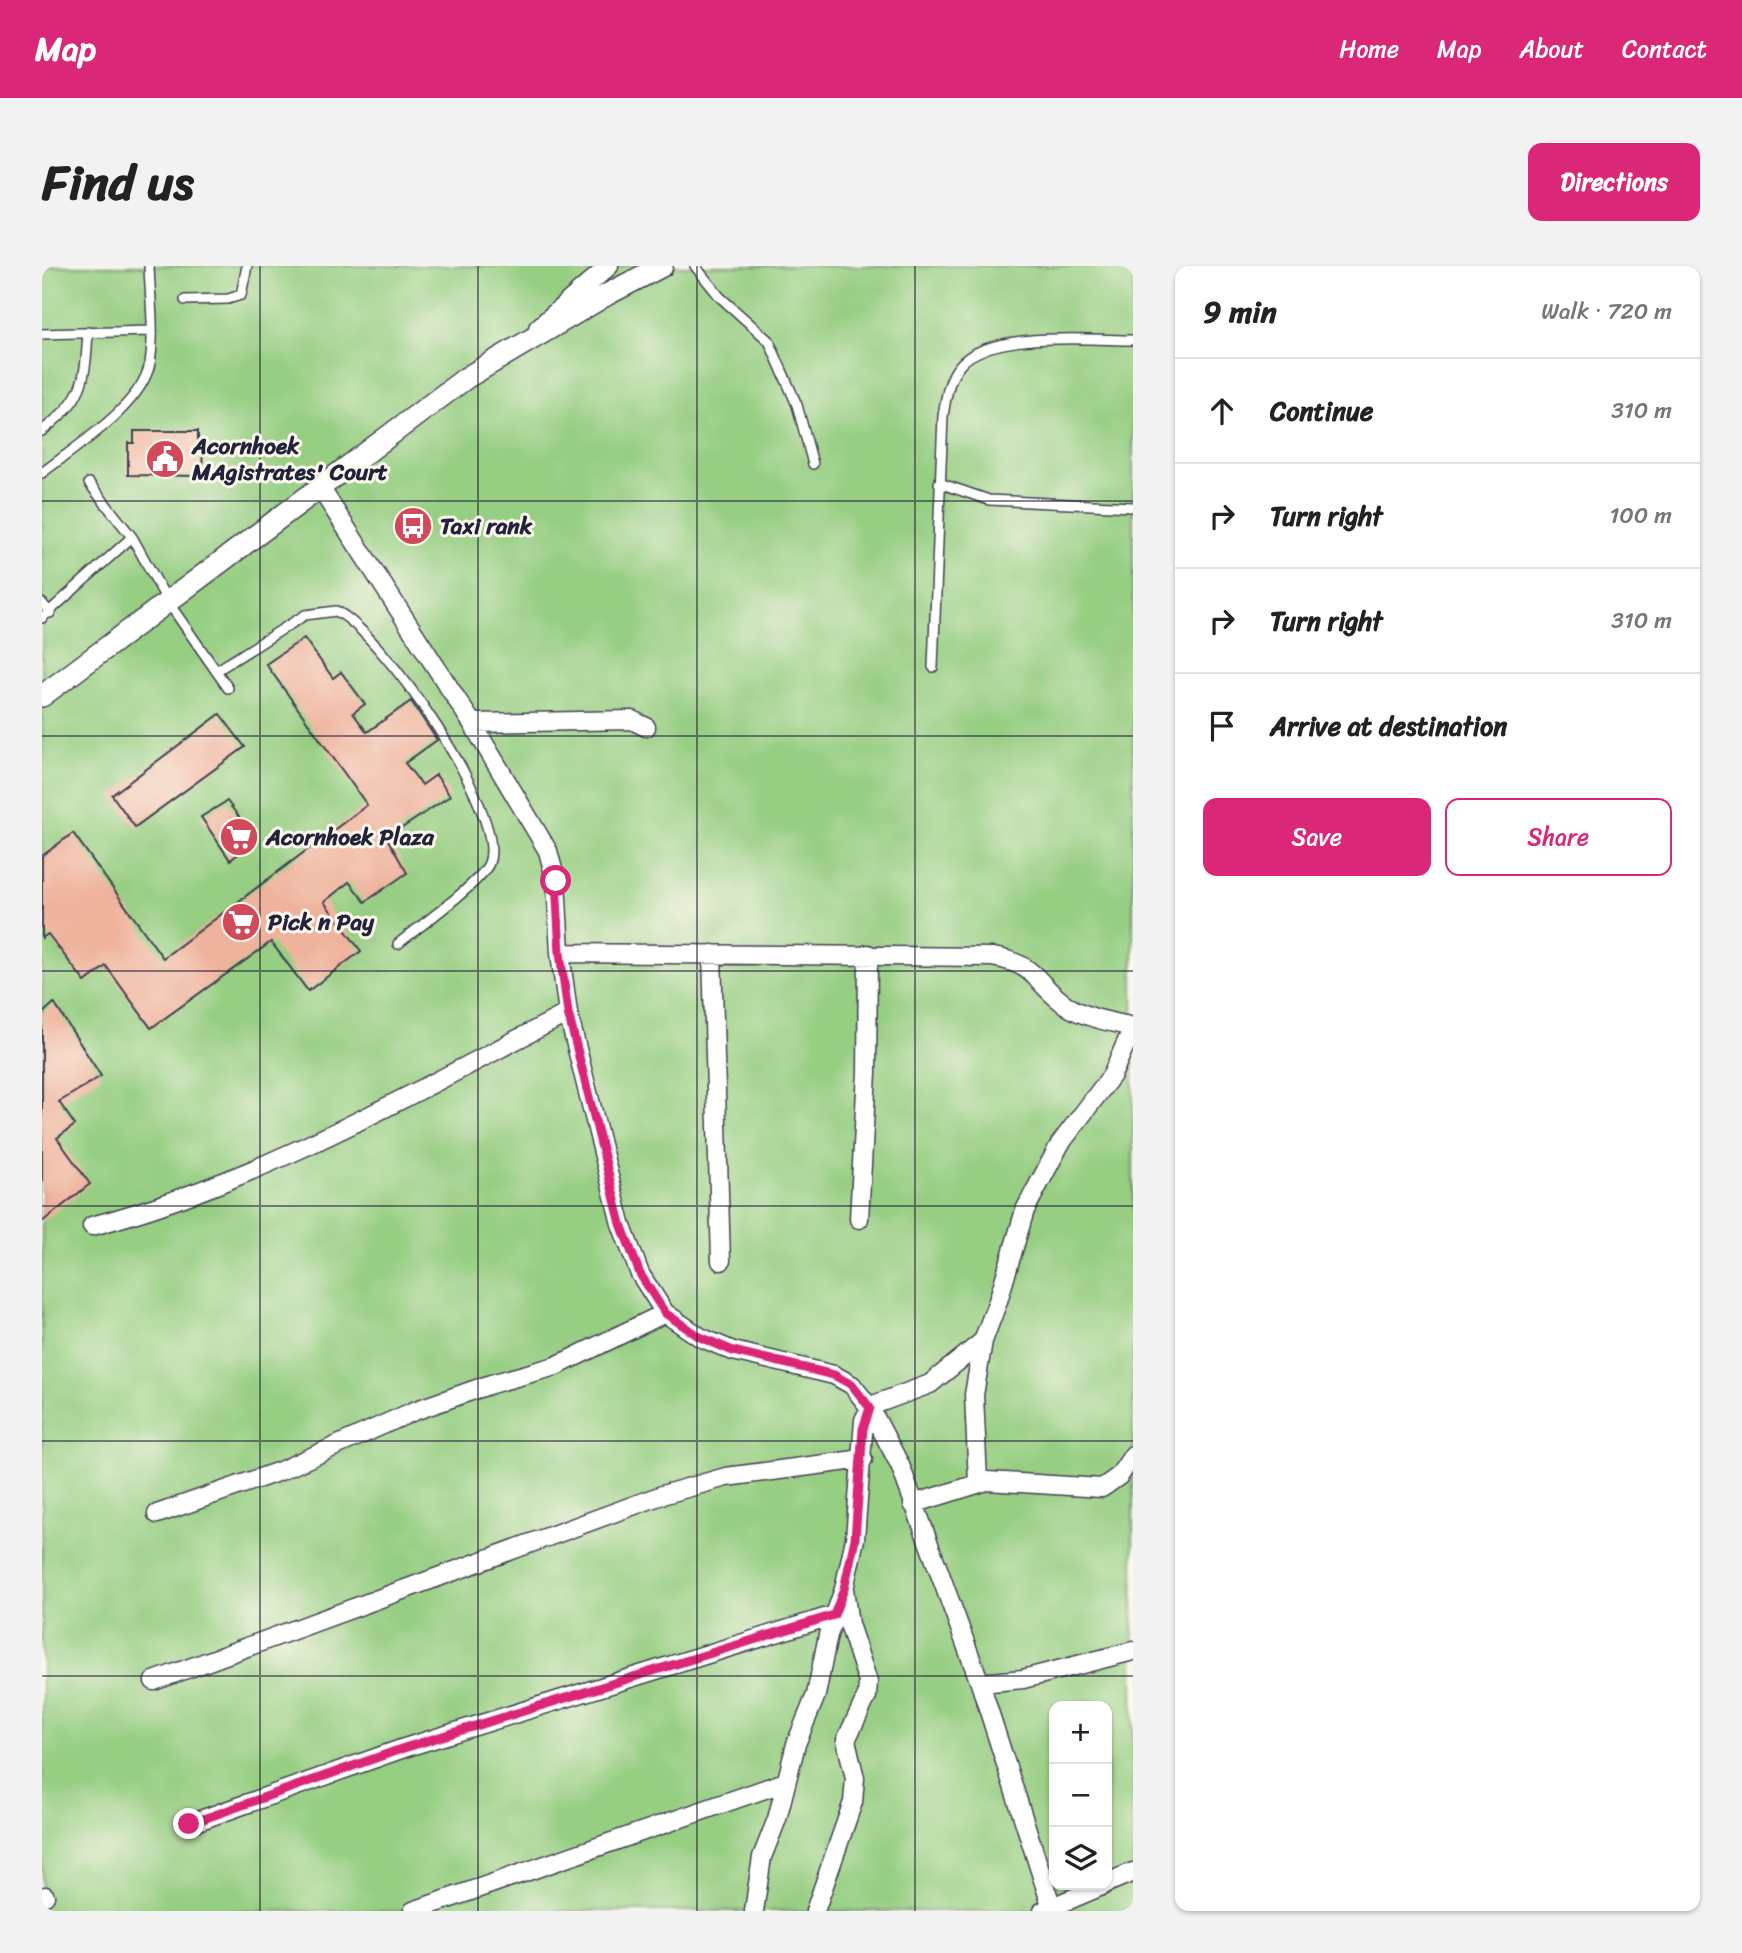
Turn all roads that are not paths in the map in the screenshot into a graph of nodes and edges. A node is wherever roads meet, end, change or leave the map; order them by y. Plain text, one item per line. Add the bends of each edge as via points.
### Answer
1 (149, 266) edge
2 (247, 266) edge
3 (609, 266) edge
4 (662, 266) edge
5 (695, 266) edge
6 (184, 300) dead end
7 (150, 331) junction
8 (88, 332) junction
9 (42, 334) edge
10 (1133, 341) edge
11 (520, 344) junction
12 (42, 431) edge
13 (813, 464) dead end
14 (42, 473) edge
15 (939, 482) junction
16 (89, 483) dead end
17 (319, 486) junction
18 (1133, 507) edge
19 (132, 537) junction
20 (168, 602) junction
21 (42, 603) edge
22 (46, 616) edge
23 (933, 667) dead end
24 (216, 671) junction
25 (228, 688) dead end
26 (42, 696) edge
27 (472, 723) junction
28 (646, 727) dead end
29 (398, 944) dead end
30 (560, 953) junction
31 (712, 954) junction
32 (868, 954) junction
33 (568, 1013) junction
34 (859, 1219) dead end
35 (92, 1226) dead end
36 (721, 1261) dead end
37 (665, 1313) junction
38 (983, 1342) junction
39 (870, 1408) junction
40 (1133, 1455) edge
41 (863, 1459) junction
42 (978, 1482) junction
43 (913, 1504) junction
44 (157, 1514) dead end
45 (844, 1589) junction
46 (834, 1615) junction
47 (1133, 1651) edge
48 (154, 1681) dead end
49 (980, 1683) junction
50 (785, 1782) junction
51 (189, 1824) dead end
52 (1133, 1872) edge
53 (1112, 1881) edge
54 (1092, 1890) edge
55 (1049, 1910) edge
56 (413, 1911) edge
57 (754, 1911) edge
58 (815, 1911) edge

1 - 7 lane
2 - 6 lane via 241,295
3 - 11 street
4 - 11 street
5 - 13 lane via 720,297 769,341 797,405
7 - 8 lane
7 - 14 lane via 150,364 132,398
8 - 9 lane
8 - 12 lane via 81,390
10 - 15 lane via 1044,340 993,346 971,354 948,390
11 - 17 street via 447,391
15 - 18 lane via 989,500
15 - 23 lane
16 - 19 lane
17 - 20 street
17 - 27 street
19 - 20 lane
19 - 22 lane
20 - 24 lane
20 - 26 street
21 - 22 lane
24 - 25 lane
24 - 29 lane via 305,615 336,611 359,625 423,705 453,751 483,812 491,855 481,875
27 - 28 street via 632,720
27 - 30 street via 548,851 556,881
30 - 31 street
30 - 33 street
31 - 32 street
31 - 36 street
32 - 34 street
32 - 38 street via 1014,960 1028,967 1073,1009 1133,1027 1112,1075 1060,1144 1025,1210
33 - 35 street via 279,1160
33 - 37 street via 621,1224 640,1274
37 - 39 street via 700,1337 733,1351 834,1375 852,1385
37 - 44 street via 556,1366 414,1411 280,1471
38 - 39 street via 930,1384
38 - 42 street via 974,1395
39 - 41 street via 863,1429
39 - 43 street via 900,1465
40 - 42 street via 1119,1476 1102,1488
41 - 45 street via 855,1539
41 - 48 street via 740,1474 662,1495
42 - 43 street
43 - 49 street
45 - 46 street
45 - 58 street via 849,1624 868,1682 867,1696 846,1740 855,1778 853,1802
46 - 50 street via 816,1695
46 - 51 street via 404,1748
47 - 49 street via 1023,1679
49 - 55 street
50 - 56 street
50 - 57 street via 762,1857
52 - 53 street
54 - 55 street

